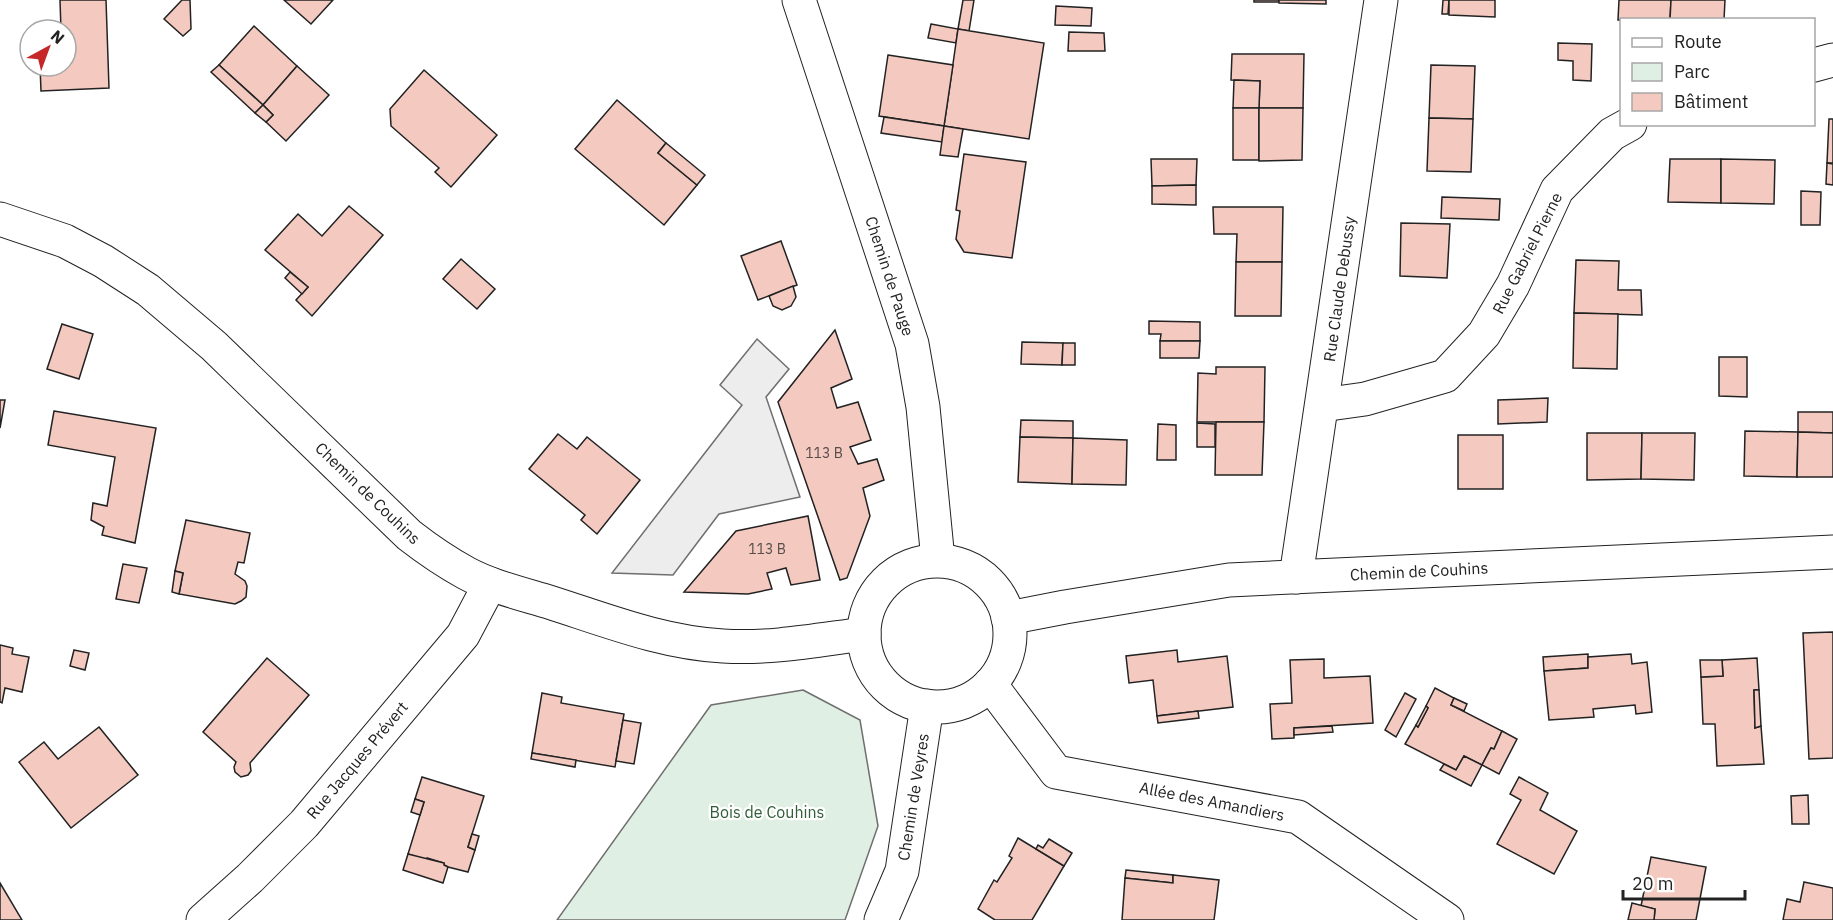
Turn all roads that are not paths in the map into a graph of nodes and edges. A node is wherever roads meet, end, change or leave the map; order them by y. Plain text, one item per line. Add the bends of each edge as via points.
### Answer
1 (799, 0) edge
2 (1381, 0) edge
3 (1833, 60) edge
4 (1815, 65) edge
5 (1626, 126) edge
6 (0, 219) edge
7 (1322, 405) junction
8 (1833, 552) edge
9 (938, 560) junction
10 (1296, 577) junction
11 (490, 584) junction
12 (1008, 618) junction
13 (864, 634) junction
14 (990, 684) junction
15 (927, 706) junction
16 (203, 920) edge
17 (880, 920) edge
18 (1447, 920) edge

1 - 9 street, Chemin de Pauge via 912,344
2 - 7 street, Rue Claude Debussy
3 - 4 street
5 - 7 street, Rue Gabriel Pierne via 1612,134 1557,190 1513,285 1484,334 1445,376 1365,399
6 - 11 street, Chemin de Couhins via 65,241 148,290 214,346 409,535 434,555
7 - 10 street, Rue Claude Debussy
8 - 10 street, Chemin de Couhins
9 - 12 street via 962,565 983,577 999,595
9 - 13 street via 902,569 887,580 869,607
10 - 12 street, Chemin de Couhins via 1229,580
11 - 13 street, Chemin de Couhins via 665,638 697,644 752,647
11 - 16 street, Rue Jacques Prévert via 463,635 304,824
12 - 14 street via 1009,642 1004,664
13 - 15 street via 866,653 885,685 904,699
14 - 15 street via 972,698 950,706
14 - 18 street, Allée des Amandiers via 1056,772 1298,817
15 - 17 street, Chemin de Veyres via 902,871

